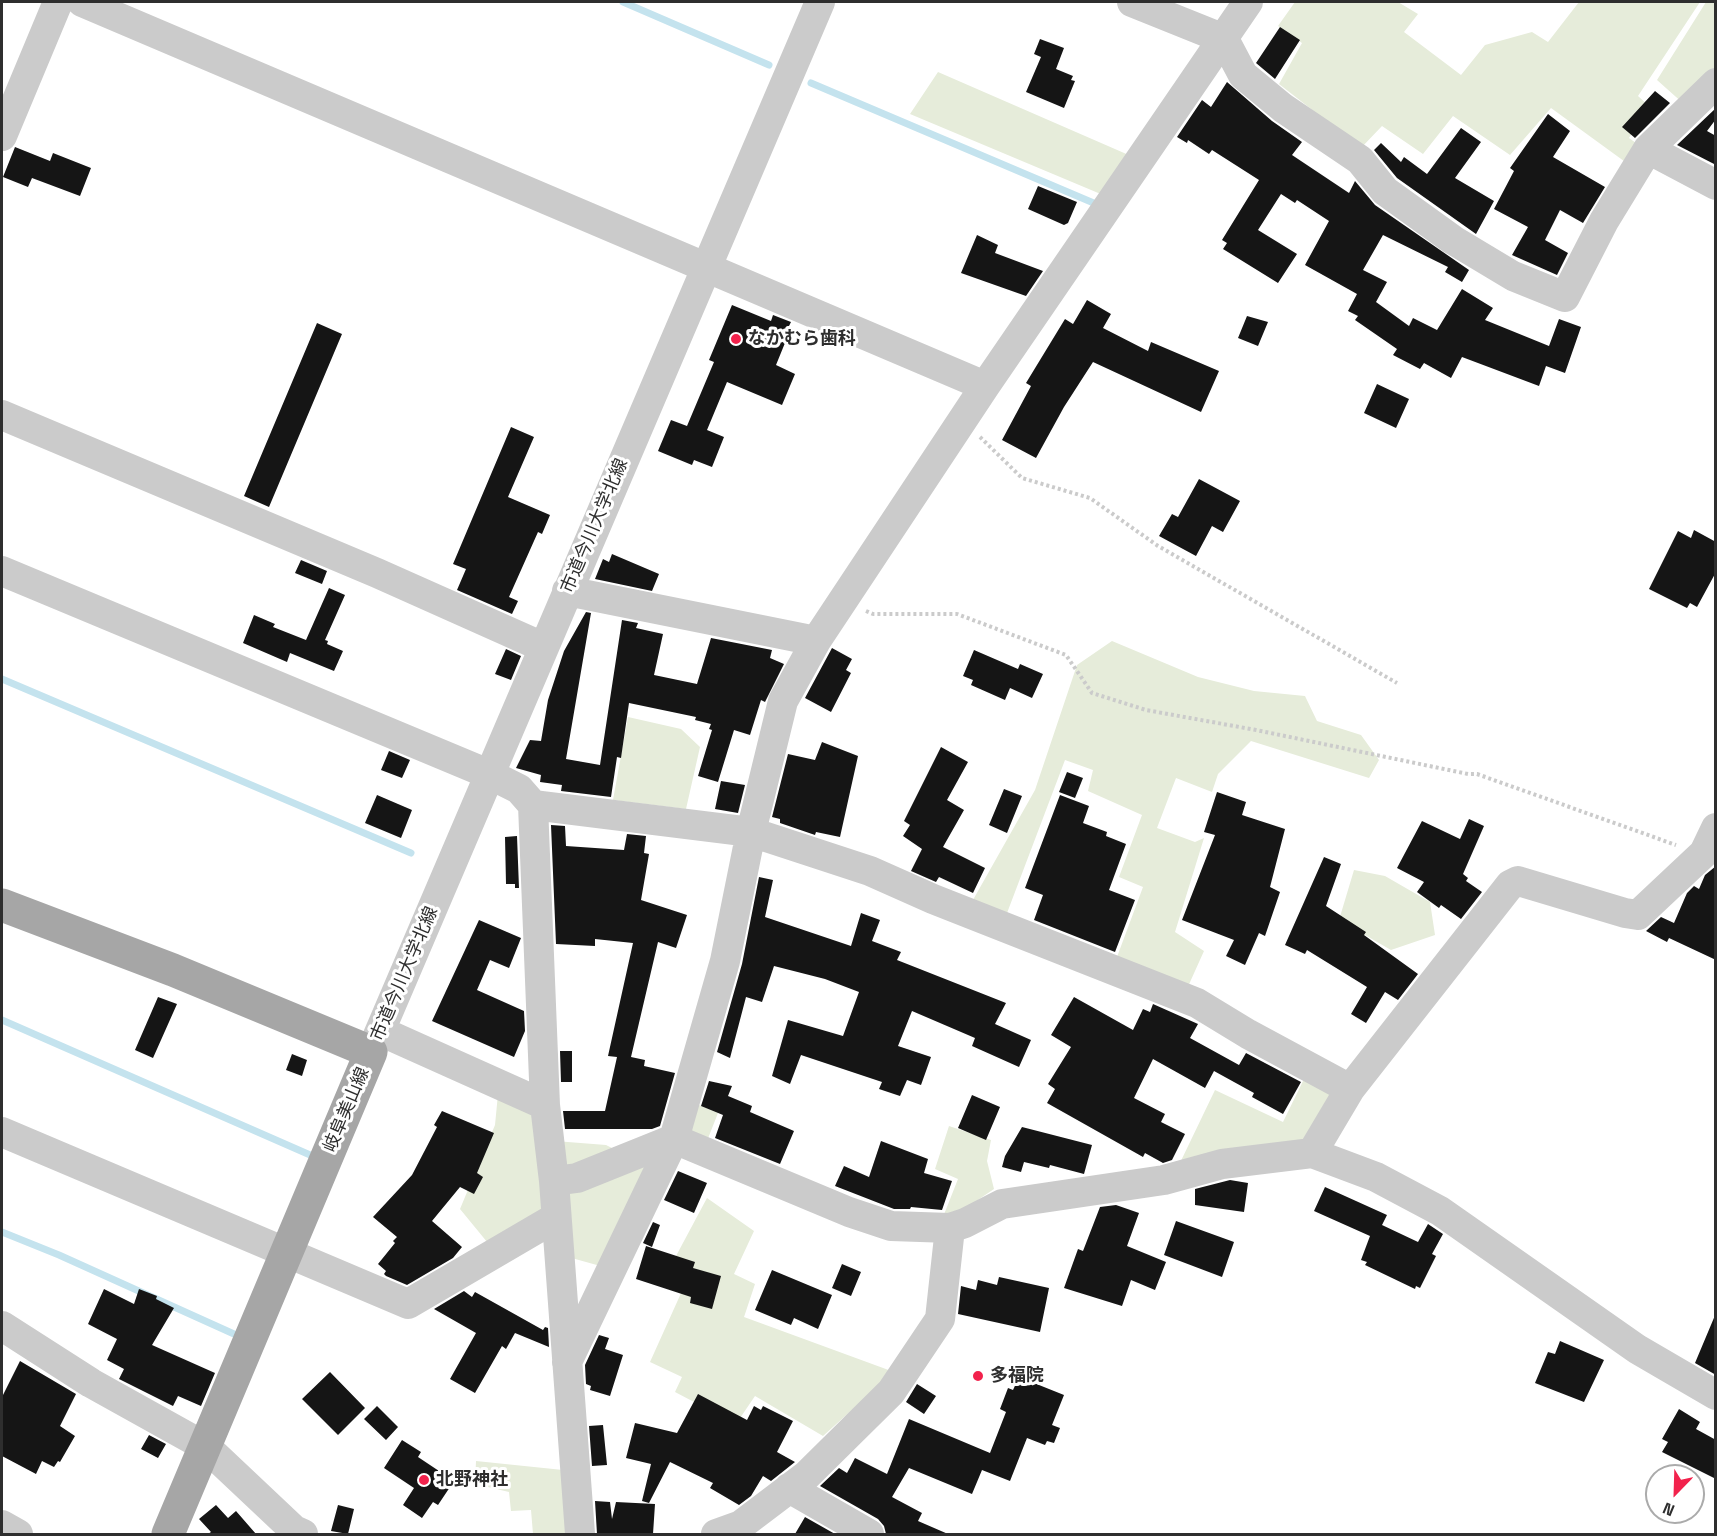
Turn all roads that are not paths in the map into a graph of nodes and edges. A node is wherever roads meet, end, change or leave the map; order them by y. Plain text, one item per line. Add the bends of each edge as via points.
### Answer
1 (58, 2) edge
2 (81, 2) edge
3 (820, 2) edge
4 (1132, 2) edge
5 (1248, 2) edge
6 (1224, 39) junction
7 (1716, 83) edge
8 (2, 136) edge
9 (1648, 149) junction
10 (1716, 185) edge
11 (707, 267) junction
12 (985, 386) junction
13 (2, 415) edge
14 (2, 571) edge
15 (567, 591) junction
16 (816, 641) junction
17 (543, 647) junction
18 (491, 775) junction
19 (533, 805) junction
20 (751, 832) junction
21 (1712, 845) edge
22 (2, 905) edge
23 (376, 1041) junction
24 (1350, 1089) junction
25 (545, 1105) junction
26 (2, 1132) edge
27 (674, 1139) junction
28 (1312, 1153) junction
29 (554, 1181) junction
30 (555, 1218) junction
31 (950, 1228) junction
32 (288, 1252) junction
33 (2, 1326) edge
34 (567, 1362) junction
35 (1716, 1395) edge
36 (206, 1447) junction
37 (789, 1488) junction
38 (2, 1525) edge
39 (18, 1534) edge
40 (168, 1534) edge
41 (303, 1534) edge
42 (580, 1534) edge
43 (716, 1534) edge
44 (869, 1534) edge

1 - 8 street
2 - 11 street
3 - 11 street, 市道今川大学北線
4 - 6 street
5 - 6 street
6 - 9 street via 1243,75 1283,108 1360,160 1385,190 1453,240 1513,276 1565,297 1604,221
6 - 12 street
7 - 9 street
9 - 10 street
11 - 12 street
11 - 15 street, 市道今川大学北線
12 - 16 street
13 - 17 street
14 - 18 street
15 - 16 street
15 - 17 street, 市道今川大学北線
16 - 20 street via 783,701
17 - 18 street, 市道今川大学北線
18 - 19 street via 519,789
18 - 23 street, 市道今川大学北線
19 - 20 street
19 - 25 street
20 - 24 street via 870,871 1197,1003
20 - 27 street via 725,961
21 - 24 street via 1638,915 1518,881 1510,885
22 - 23 main road, 岐阜美山線
23 - 25 street
23 - 32 main road, 岐阜美山線
24 - 28 street
25 - 29 street
26 - 32 street
27 - 29 street via 577,1178
27 - 31 street via 776,1184 891,1226
27 - 34 street
28 - 31 street via 1222,1164 1164,1180 1002,1203
28 - 35 street via 1376,1177 1440,1211 1637,1349
29 - 30 street
30 - 32 street via 408,1304
30 - 34 street
31 - 37 street via 940,1319 891,1392
32 - 36 main road, 岐阜美山線
33 - 36 street via 91,1383
34 - 42 street
36 - 40 main road, 岐阜美山線
36 - 41 street via 294,1530
37 - 43 street via 741,1525
37 - 44 street
38 - 39 street

